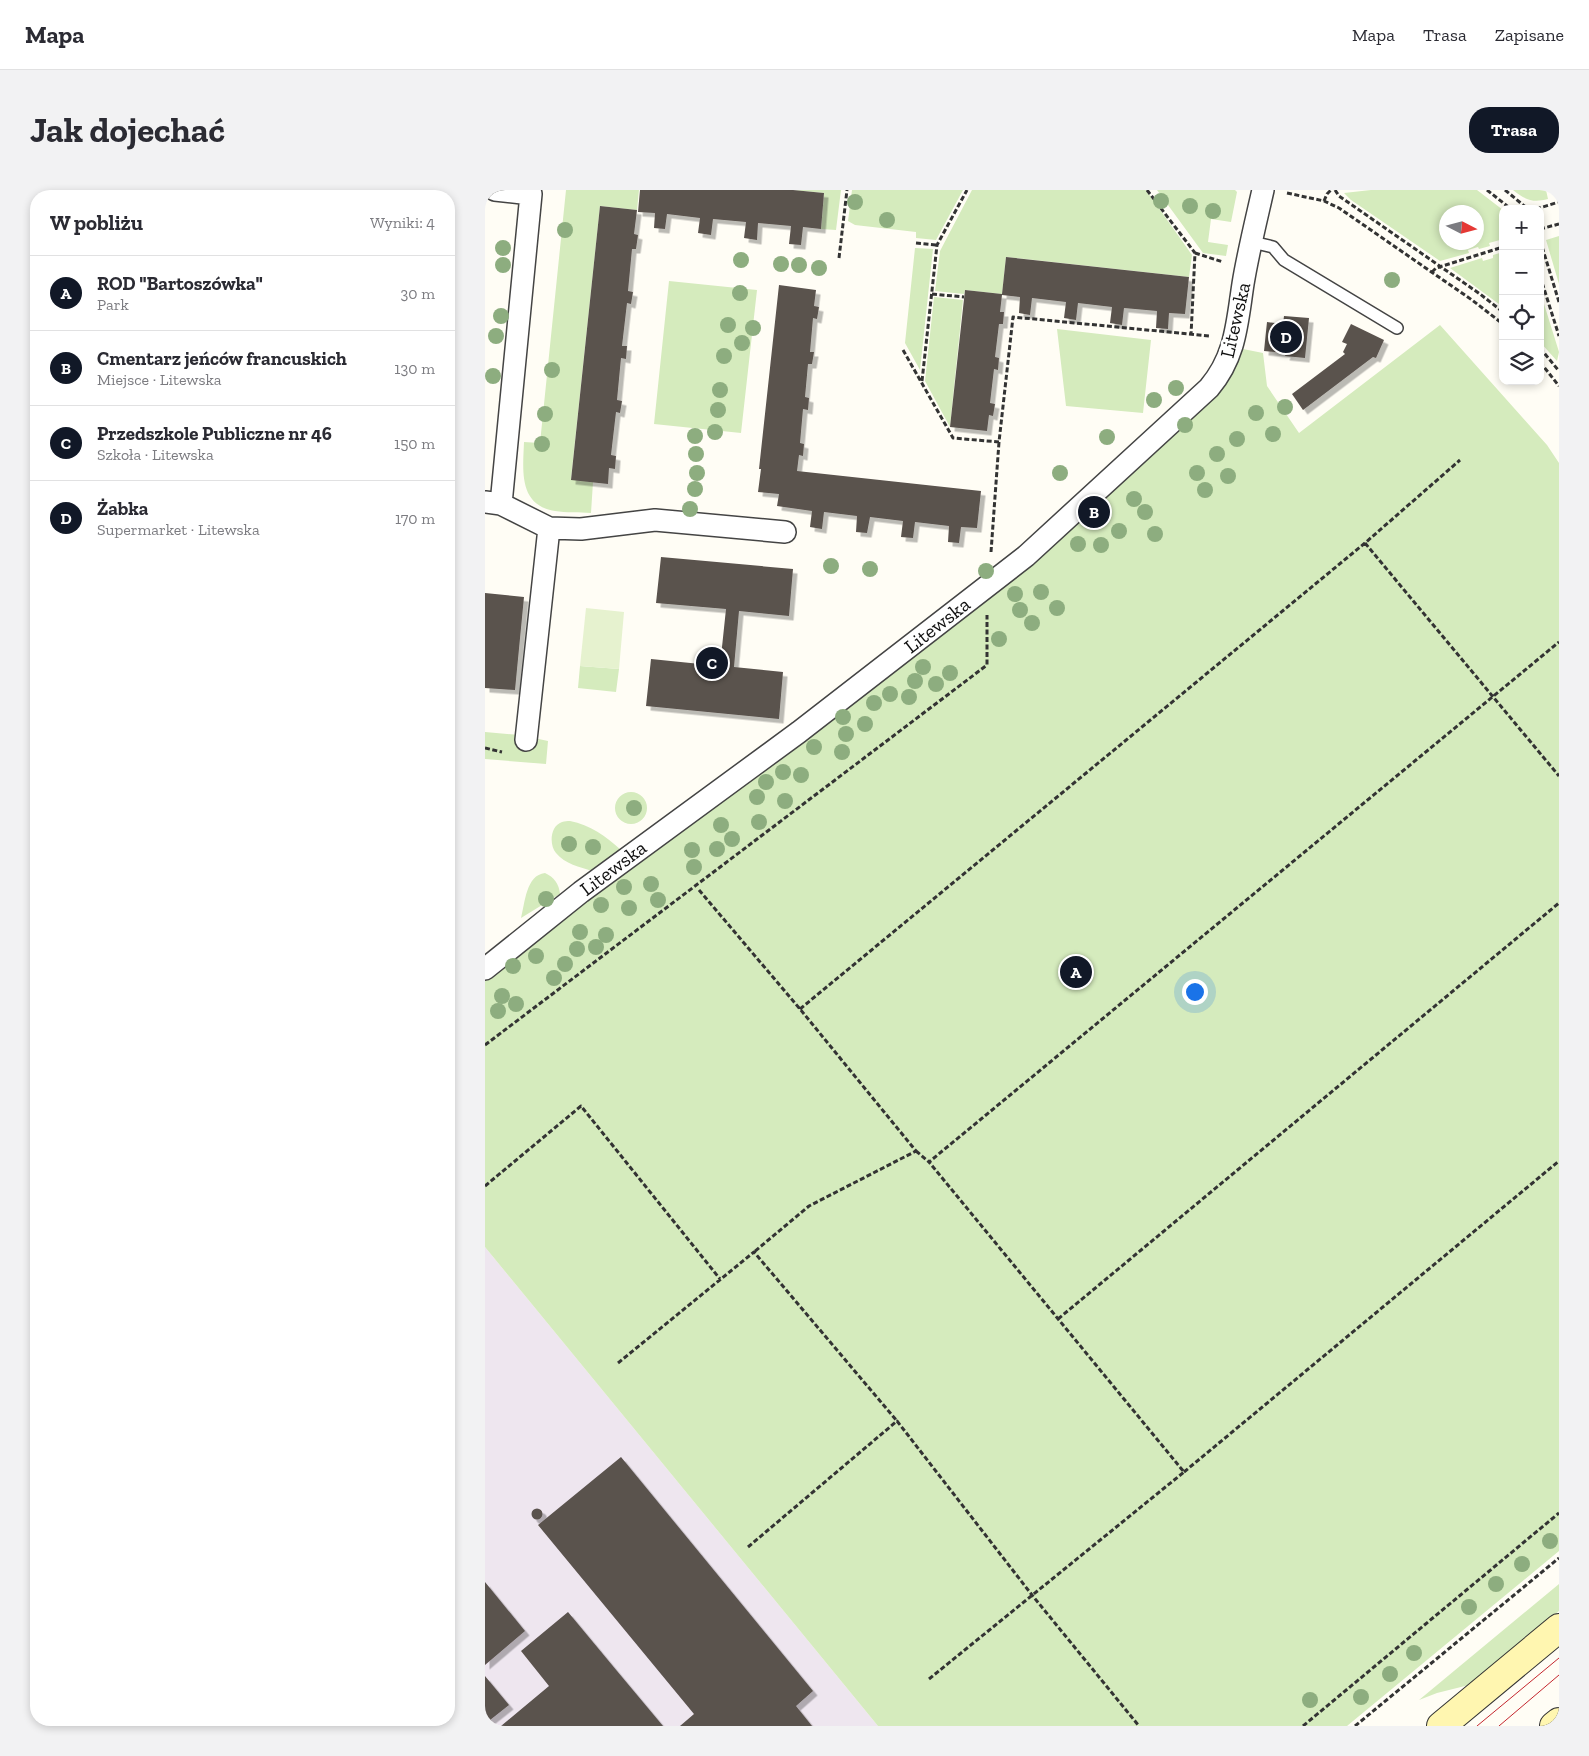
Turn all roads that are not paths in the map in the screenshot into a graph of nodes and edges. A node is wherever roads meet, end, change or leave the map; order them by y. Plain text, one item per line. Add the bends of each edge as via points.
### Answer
1 (495, 190) edge
2 (1273, 191) edge
3 (1252, 242) junction
4 (1397, 328) dead end
5 (493, 503) edge
6 (549, 528) junction
7 (785, 532) dead end
8 (526, 740) dead end
9 (485, 969) edge
10 (1559, 1628) edge
11 (1559, 1721) edge
12 (1441, 1726) edge
13 (1554, 1726) edge

1 - 5 street via 531,194
2 - 3 street, Litewska
3 - 4 lane via 1273,247 1285,260
3 - 9 street, Litewska via 1233,344 1228,360 1209,388 1026,556 799,732 581,892
5 - 6 street
6 - 7 street via 581,529 655,520
6 - 8 street
10 - 12 main road
11 - 13 main road

